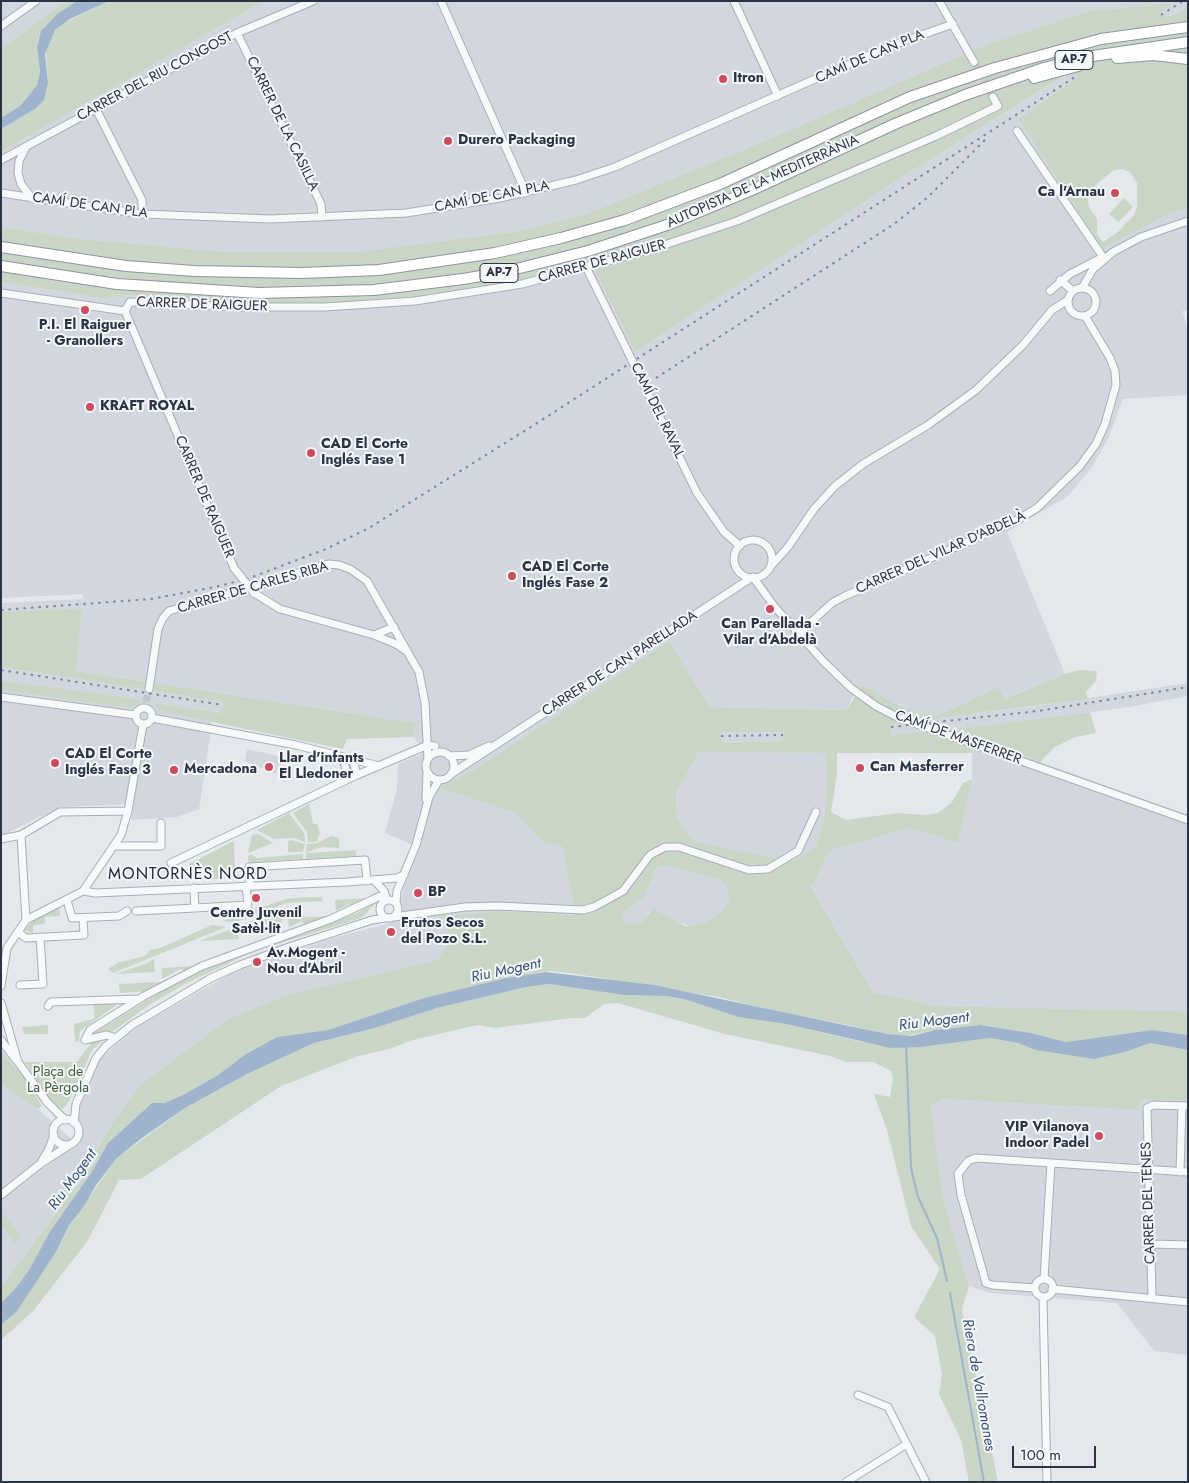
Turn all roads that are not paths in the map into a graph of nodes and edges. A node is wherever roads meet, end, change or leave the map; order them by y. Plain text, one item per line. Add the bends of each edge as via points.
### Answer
1 (36, 1) edge
2 (313, 1) edge
3 (441, 1) edge
4 (734, 1) edge
5 (940, 1) edge
6 (1188, 21) edge
7 (3, 22) edge
8 (953, 24) junction
9 (1188, 27) edge
10 (1138, 32) junction
11 (237, 33) junction
12 (1188, 42) edge
13 (1188, 59) edge
14 (974, 62) tunnel mouth
15 (965, 95) junction
16 (778, 96) junction
17 (993, 97) dead end
18 (96, 109) junction
19 (1017, 131) dead end
20 (28, 145) junction
21 (1, 160) edge
22 (1, 193) edge
23 (526, 193) junction
24 (32, 198) junction
25 (142, 214) junction
26 (322, 217) junction
27 (1188, 221) edge
28 (1, 248) edge
29 (1103, 259) junction
30 (1, 266) edge
31 (586, 267) junction
32 (1060, 280) junction
33 (1082, 288) junction
34 (1050, 291) dead end
35 (1073, 292) junction
36 (1, 293) edge
37 (1094, 294) junction
38 (1068, 300) junction
39 (125, 311) junction
40 (1093, 312) junction
41 (1076, 315) junction
42 (1047, 316) junction
43 (1085, 316) junction
44 (1095, 332) junction
45 (795, 537) junction
46 (740, 546) junction
47 (768, 548) junction
48 (771, 566) junction
49 (740, 573) junction
50 (762, 575) junction
51 (752, 578) junction
52 (734, 590) junction
53 (767, 596) junction
54 (394, 627) junction
55 (800, 633) junction
56 (374, 635) junction
57 (408, 652) junction
58 (149, 689) tunnel mouth
59 (1, 696) edge
60 (136, 715) junction
61 (152, 718) junction
62 (143, 725) junction
63 (505, 738) junction
64 (434, 748) junction
65 (449, 756) junction
66 (342, 757) junction
67 (428, 759) junction
68 (353, 760) junction
69 (379, 766) junction
70 (427, 772) junction
71 (451, 774) junction
72 (357, 775) junction
73 (439, 780) junction
74 (344, 781) junction
75 (426, 807) junction
76 (128, 811) junction
77 (816, 812) dead end
78 (1188, 820) edge
79 (161, 823) dead end
80 (20, 834) junction
81 (1, 839) edge
82 (114, 846) junction
83 (171, 863) dead end
84 (402, 878) junction
85 (370, 881) junction
86 (248, 886) junction
87 (194, 888) junction
88 (83, 892) junction
89 (67, 900) junction
90 (389, 903) junction
91 (195, 908) junction
92 (128, 911) dead end
93 (136, 911) dead end
94 (415, 914) junction
95 (390, 917) junction
96 (82, 918) junction
97 (26, 920) junction
98 (372, 920) junction
99 (18, 932) junction
100 (40, 937) junction
101 (256, 948) junction
102 (259, 958) junction
103 (20, 985) dead end
104 (1, 986) edge
105 (139, 998) junction
106 (1, 1003) edge
107 (48, 1006) dead end
108 (116, 1038) junction
109 (1, 1040) edge
110 (18, 1062) junction
111 (46, 1102) junction
112 (76, 1104) junction
113 (1185, 1106) edge
114 (65, 1120) junction
115 (74, 1123) junction
116 (55, 1126) junction
117 (54, 1135) junction
118 (71, 1144) junction
119 (40, 1164) junction
120 (1051, 1164) junction
121 (1148, 1171) junction
122 (1184, 1172) edge
123 (1, 1195) edge
124 (1150, 1244) junction
125 (1188, 1245) edge
126 (1044, 1279) junction
127 (1035, 1288) junction
128 (1052, 1289) junction
129 (1043, 1297) junction
130 (1152, 1297) junction
131 (1188, 1302) edge
132 (858, 1395) dead end
133 (907, 1444) junction
134 (846, 1482) edge
135 (926, 1482) edge
136 (1048, 1482) edge

1 - 7 street
2 - 11 street, CARRER DEL RIU CONGOST
3 - 23 street
4 - 16 street
5 - 8 street
6 - 10 highway
8 - 14 street
8 - 16 street, CAMÍ DE CAN PLA via 890,46
9 - 10 highway, AUTOPISTA DE LA MEDITERRÀNIA / AP-7
10 - 28 highway, AUTOPISTA DE LA MEDITERRÀNIA / AP-7 via 1047,52 956,81 910,97 720,184 625,220 495,254 379,270 302,273 126,266
11 - 18 street, CARRER DEL RIU CONGOST
11 - 26 street, CARRER DE LA CASILLA via 321,204
12 - 15 highway, AUTOPISTA DE LA MEDITERRÀNIA / AP-7 via 1064,62
13 - 15 highway via 1153,55 1118,58
15 - 30 highway, AUTOPISTA DE LA MEDITERRÀNIA / AP-7 via 670,224 580,253 462,279 374,290 259,293 117,284
16 - 23 street, CAMÍ DE CAN PLA via 615,167
17 - 31 street, CARRER DE RAIGUER via 998,106 737,221
18 - 20 street, CARRER DEL RIU CONGOST
18 - 25 street via 142,200
19 - 29 street
20 - 21 street, CARRER DEL RIU CONGOST
20 - 24 street via 19,161 18,173 21,184
22 - 24 street, CAMÍ DE CAN PLA
23 - 26 street, CAMÍ DE CAN PLA via 406,213
24 - 25 street, CAMÍ DE CAN PLA
25 - 26 street, CAMÍ DE CAN PLA via 219,218
27 - 29 street via 1141,237
29 - 32 street
29 - 33 street
29 - 37 street via 1091,283
31 - 39 street, CARRER DE RAIGUER via 522,284 415,301 280,307 130,302
31 - 46 street, CAMÍ DEL RAVAL, bridge via 697,493 724,532
32 - 34 street
32 - 35 street
33 - 35 street
33 - 37 street
35 - 38 street
36 - 39 street, CARRER DE RAIGUER
37 - 40 street via 1097,303
38 - 41 street via 1069,309
38 - 42 street
39 - 56 street, CARRER DE RAIGUER, bridge via 234,568 254,593 280,610
40 - 43 street
40 - 44 street, CARRER DEL VILAR D'ABDELÀ
41 - 42 street via 1061,311
41 - 43 street
42 - 45 street via 1022,346 976,390 835,486
43 - 44 street, CARRER DEL VILAR D'ABDELÀ
44 - 55 street, CARRER DEL VILAR D'ABDELÀ via 1115,371 1115,392 1096,444 1066,482 1037,508 1017,520 845,596
45 - 47 street via 781,549
45 - 48 street
46 - 47 street via 751,540
46 - 49 street via 734,556
47 - 48 street
48 - 50 street
49 - 51 street
49 - 52 street
50 - 51 street
50 - 53 street, CAMÍ DE MASFERRER
51 - 52 street, CARRER DE CAN PARELLADA
51 - 53 street, CAMÍ DE MASFERRER
52 - 63 street, CARRER DE CAN PARELLADA
53 - 55 street, CAMÍ DE MASFERRER
54 - 56 street
54 - 57 street, CARRER DE CARLES RIBA
54 - 58 street, CARRER DE CARLES RIBA via 367,581 350,569 328,564 169,611 158,629
55 - 78 street, CAMÍ DE MASFERRER via 823,662 851,688 897,717
56 - 57 street, CARRER DE RAIGUER
57 - 64 street, CARRER DE CARLES RIBA via 419,672 428,734
59 - 60 street
60 - 61 street via 146,705 152,712
60 - 62 street via 136,720
61 - 62 street
61 - 66 street
62 - 76 street
63 - 65 street, CARRER DE CAN PARELLADA via 469,756
63 - 71 street, CARRER DE CAN PARELLADA
64 - 65 street
64 - 67 street
64 - 67 street
64 - 69 street
65 - 71 street via 453,764
66 - 68 street
66 - 74 street via 346,769
67 - 70 street
68 - 69 street
68 - 72 street
69 - 72 street
70 - 73 street
70 - 75 street
71 - 73 street
72 - 74 street
73 - 75 street
74 - 83 street
75 - 84 street via 419,836
76 - 80 street via 60,812
76 - 82 street
77 - 94 street via 798,851 768,869 748,870 679,847 665,847 650,855 623,891 583,910 497,906
79 - 82 street via 162,846
80 - 81 street
80 - 97 street
82 - 88 street
84 - 85 street
84 - 90 street
85 - 86 street
85 - 86 street via 365,860 249,867
85 - 90 street via 384,891
86 - 87 street
86 - 91 street via 248,905
87 - 88 street
87 - 91 street
88 - 89 street
89 - 96 street via 72,918
89 - 97 street
90 - 94 street
90 - 95 street
90 - 95 street via 382,914
90 - 98 street
90 - 101 street via 381,896
91 - 93 street
92 - 96 street via 119,916
94 - 95 street
95 - 98 street
96 - 100 street via 84,935
97 - 99 street
98 - 102 street
99 - 100 street via 26,938
99 - 104 street via 7,948
100 - 103 street via 42,984
101 - 102 street
101 - 105 street via 202,966
102 - 108 street via 204,982 149,1014
105 - 107 street via 51,1002
105 - 108 street via 90,1030 85,1040 107,1034
106 - 110 street
108 - 112 street via 96,1058
109 - 110 street
110 - 111 street
111 - 114 street
111 - 116 street
112 - 114 street
112 - 115 street
113 - 121 street, CARRER DEL TENES via 1152,1105 1147,1108
113 - 122 street
114 - 115 street
114 - 116 street
115 - 118 street via 78,1136
116 - 117 street
117 - 118 street via 60,1144
117 - 119 street
118 - 119 street
119 - 123 street
120 - 121 street
120 - 126 street
120 - 127 street via 976,1158 968,1161 958,1174 986,1283
121 - 122 street
121 - 124 street, CARRER DEL TENES
124 - 125 street
124 - 130 street, CARRER DEL TENES
126 - 127 street via 1036,1283
126 - 128 street via 1050,1282
127 - 129 street via 1038,1296
128 - 129 street via 1048,1296
128 - 130 street
129 - 136 street
130 - 131 street
132 - 133 street via 888,1407
133 - 134 street
133 - 135 street

